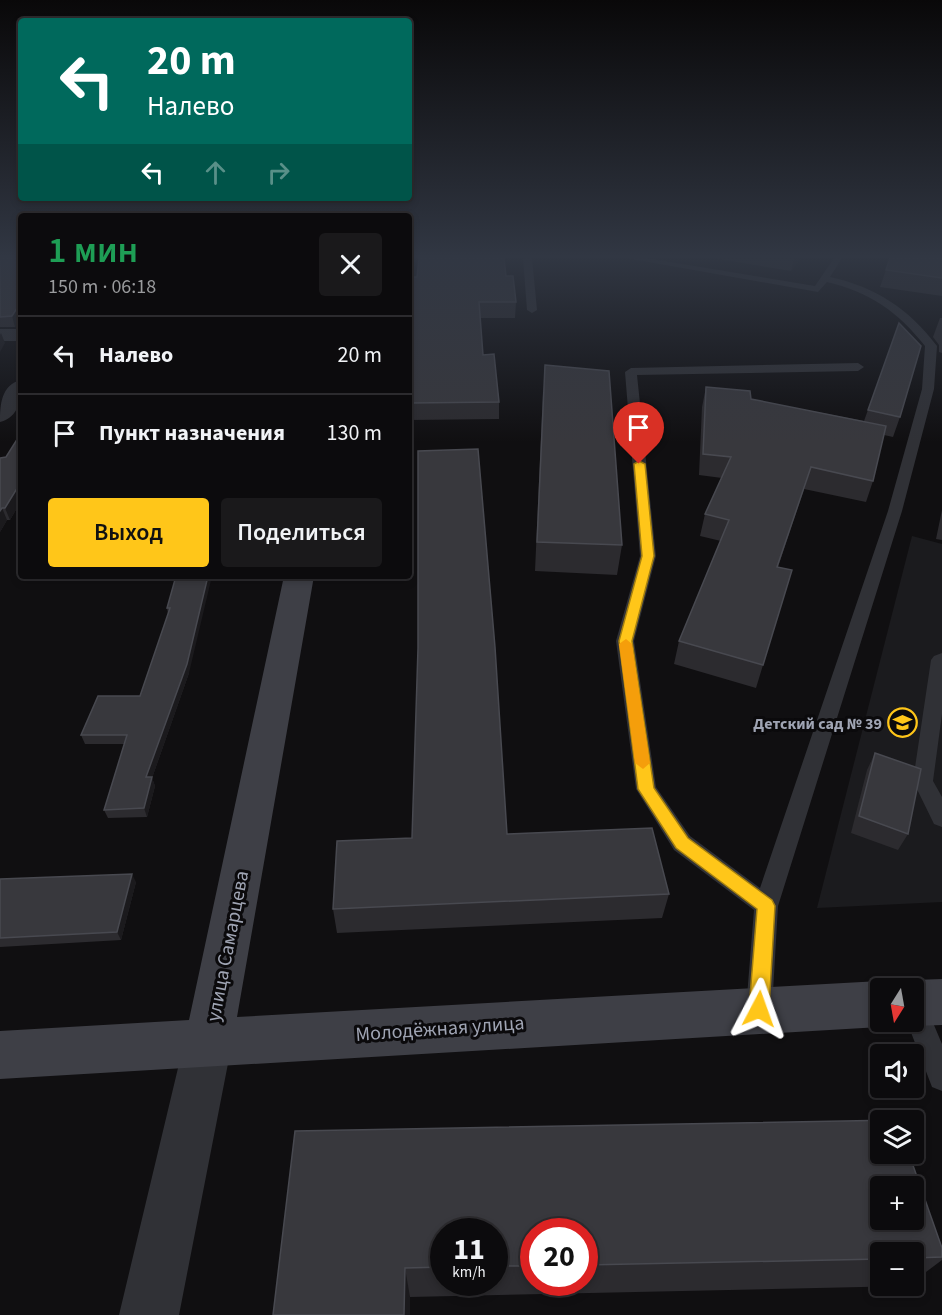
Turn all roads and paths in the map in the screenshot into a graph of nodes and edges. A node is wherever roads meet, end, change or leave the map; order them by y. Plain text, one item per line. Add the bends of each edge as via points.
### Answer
1 (909, 319) edge
2 (0, 335) edge
3 (18, 335) edge
4 (858, 367) dead end
5 (935, 390) edge
6 (18, 391) edge
7 (0, 415) edge
8 (298, 579) edge
9 (942, 659) edge
10 (942, 818) edge
11 (766, 906) junction
12 (942, 1002) edge
13 (924, 1003) edge
14 (870, 1004) edge
15 (759, 1009) junction
16 (924, 1032) edge
17 (208, 1043) junction
18 (0, 1055) edge
19 (942, 1077) edge
20 (149, 1315) edge

1 - 5 lane via 931,346
2 - 3 street
4 - 11 lane via 631,372 648,556 625,641 646,789 682,843
5 - 11 lane
6 - 7 street
8 - 17 street, улица Самарцева
9 - 10 lane via 923,781
11 - 15 lane
12 - 13 street
14 - 15 street, Молодёжная улица
15 - 17 street, Молодёжная улица
16 - 19 lane
17 - 18 street, Молодёжная улица
17 - 20 street, улица Самарцева

